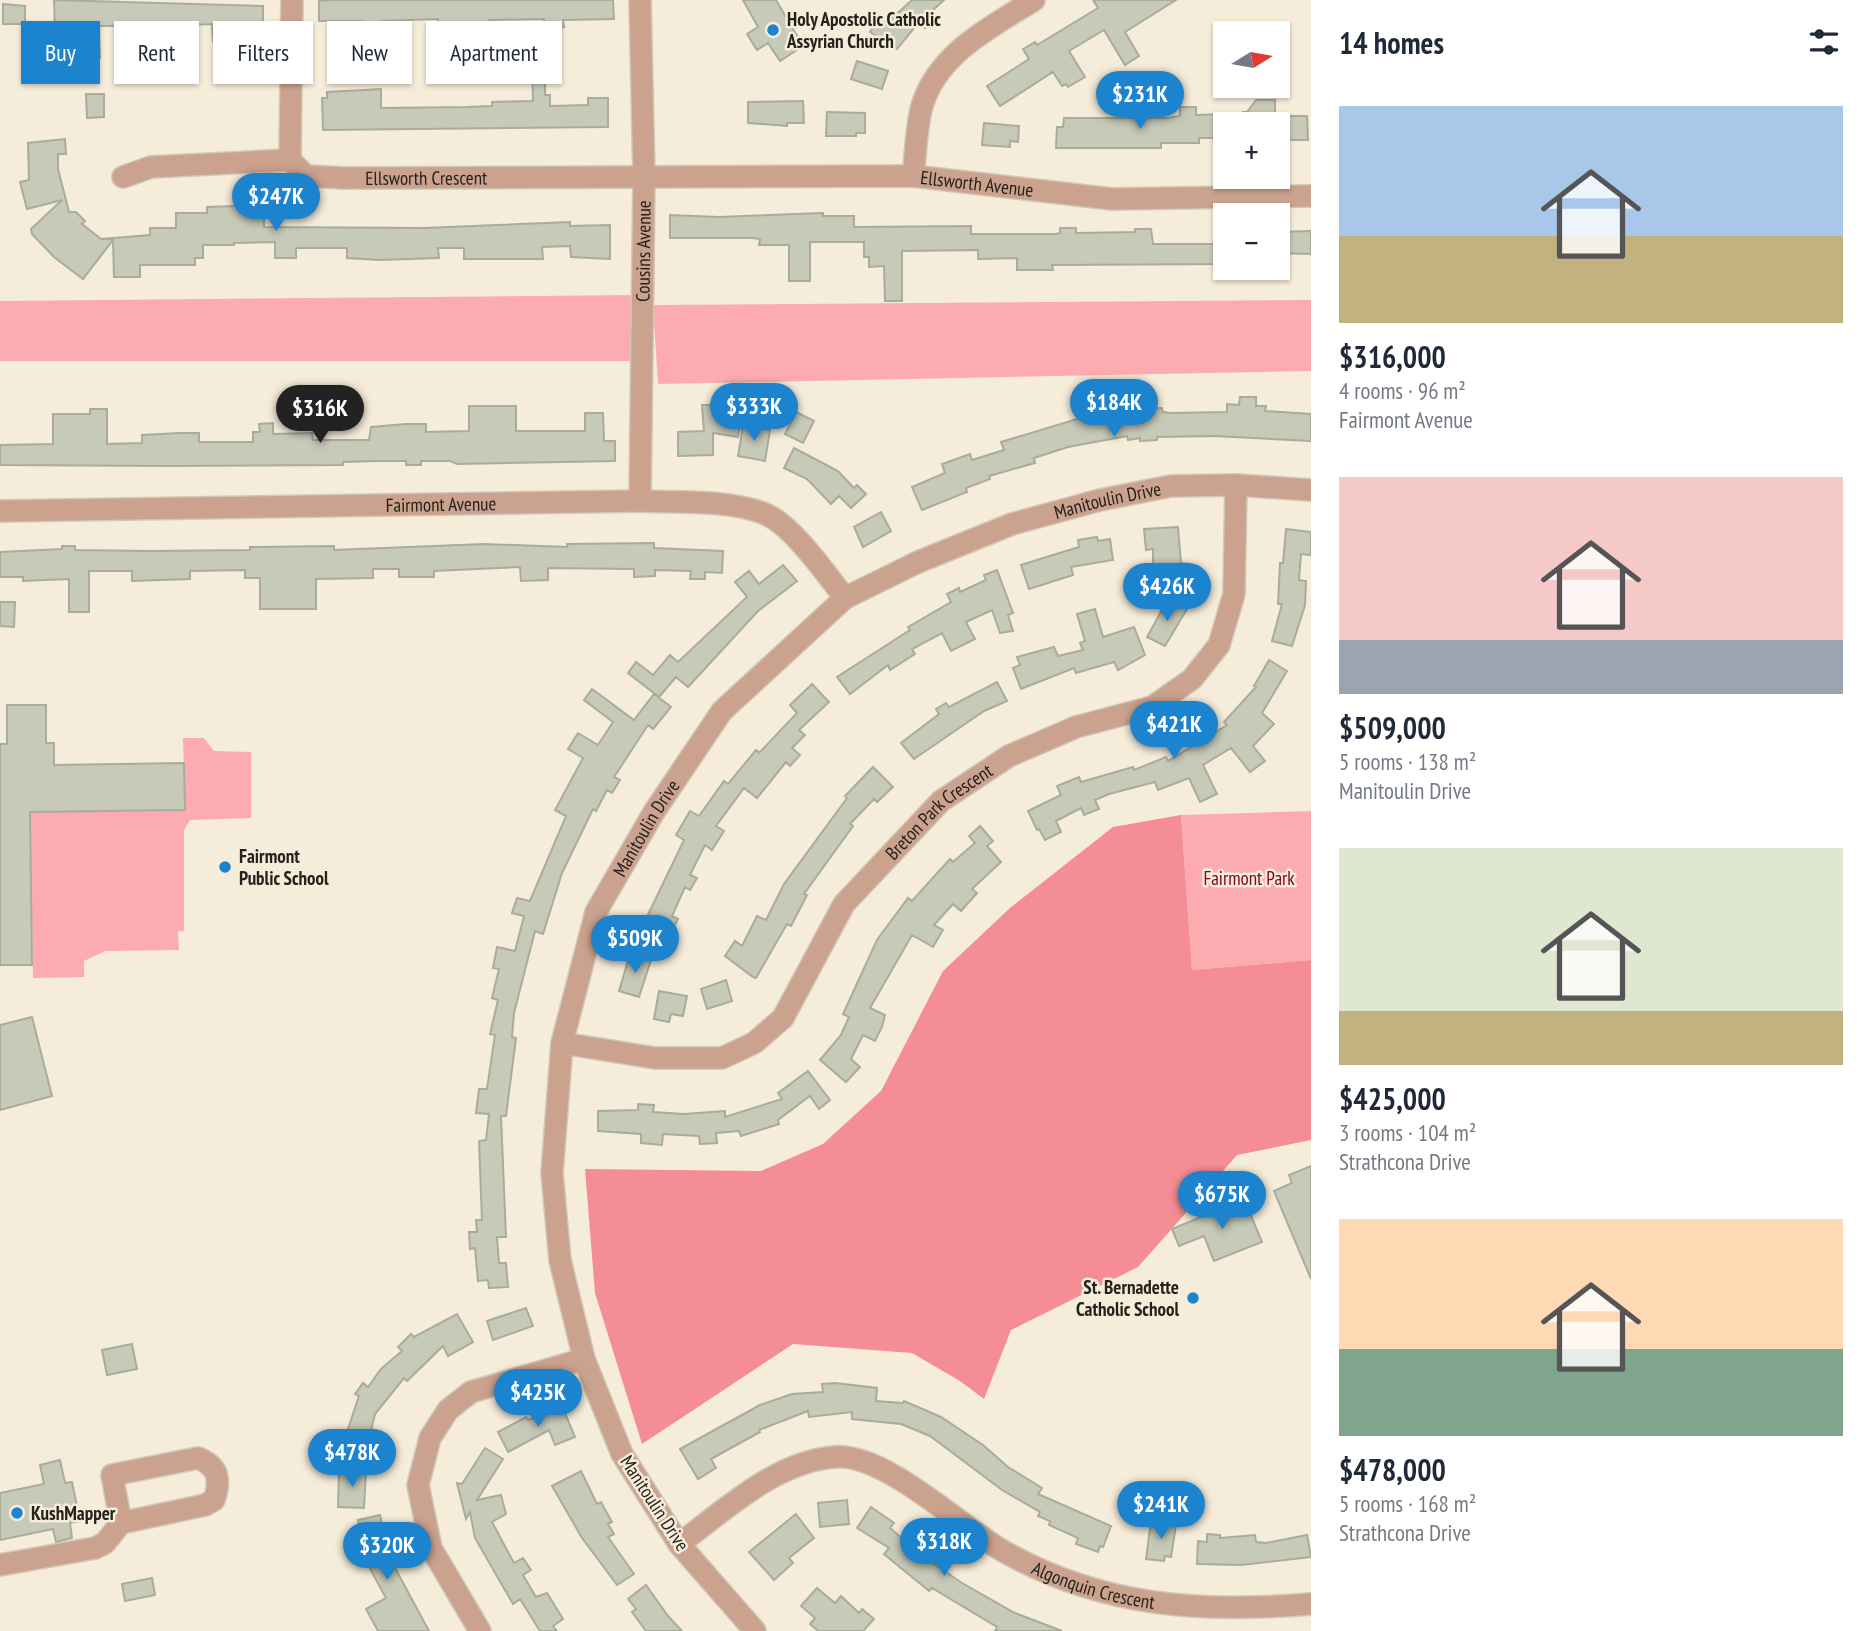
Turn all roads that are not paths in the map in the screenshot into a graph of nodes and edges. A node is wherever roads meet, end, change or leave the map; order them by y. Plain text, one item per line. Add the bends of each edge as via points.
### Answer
1 (292, 0) edge
2 (640, 0) edge
3 (1034, 0) edge
4 (290, 160) junction
5 (913, 176) junction
6 (123, 177) dead end
7 (644, 177) junction
8 (1311, 196) edge
9 (1237, 485) junction
10 (1311, 490) edge
11 (640, 501) junction
12 (0, 511) edge
13 (845, 598) junction
14 (562, 1043) junction
15 (584, 1359) junction
16 (121, 1523) junction
17 (679, 1544) junction
18 (0, 1565) edge
19 (1311, 1604) edge
20 (480, 1631) edge
21 (755, 1631) edge

1 - 4 street
2 - 7 street, Cousins Avenue
3 - 5 street via 969,41 940,71 922,105
4 - 6 street via 151,167
4 - 7 street, Ellsworth Crescent via 306,176 344,178
5 - 7 street, Ellsworth Avenue
5 - 8 street, Ellsworth Avenue via 1112,199
7 - 11 street, Cousins Avenue
9 - 10 street, Manitoulin Drive
9 - 13 street, Manitoulin Drive via 1171,486 1012,524
9 - 14 street, Breton Park Crescent via 1234,594 1219,645 1192,679 1152,707 1076,727 1009,757 941,801 844,904 783,1018 764,1035 722,1058 655,1058
11 - 12 street, Fairmont Avenue
11 - 13 street, Fairmont Avenue via 722,505 765,513 799,540
13 - 14 street, Manitoulin Drive via 722,710 654,812 596,912
14 - 15 street, Manitoulin Drive via 552,1173 560,1260
15 - 17 street, Manitoulin Drive via 622,1454
15 - 20 street via 471,1392 448,1410 430,1438 418,1485 431,1548
16 - 16 street via 205,1505 214,1500 219,1486 216,1473 198,1458 112,1475
16 - 18 street via 105,1543 94,1548
17 - 19 street, Algonquin Crescent via 789,1468 836,1456 881,1467 1003,1551 1069,1581 1129,1601 1239,1610
17 - 21 street, Manitoulin Drive

